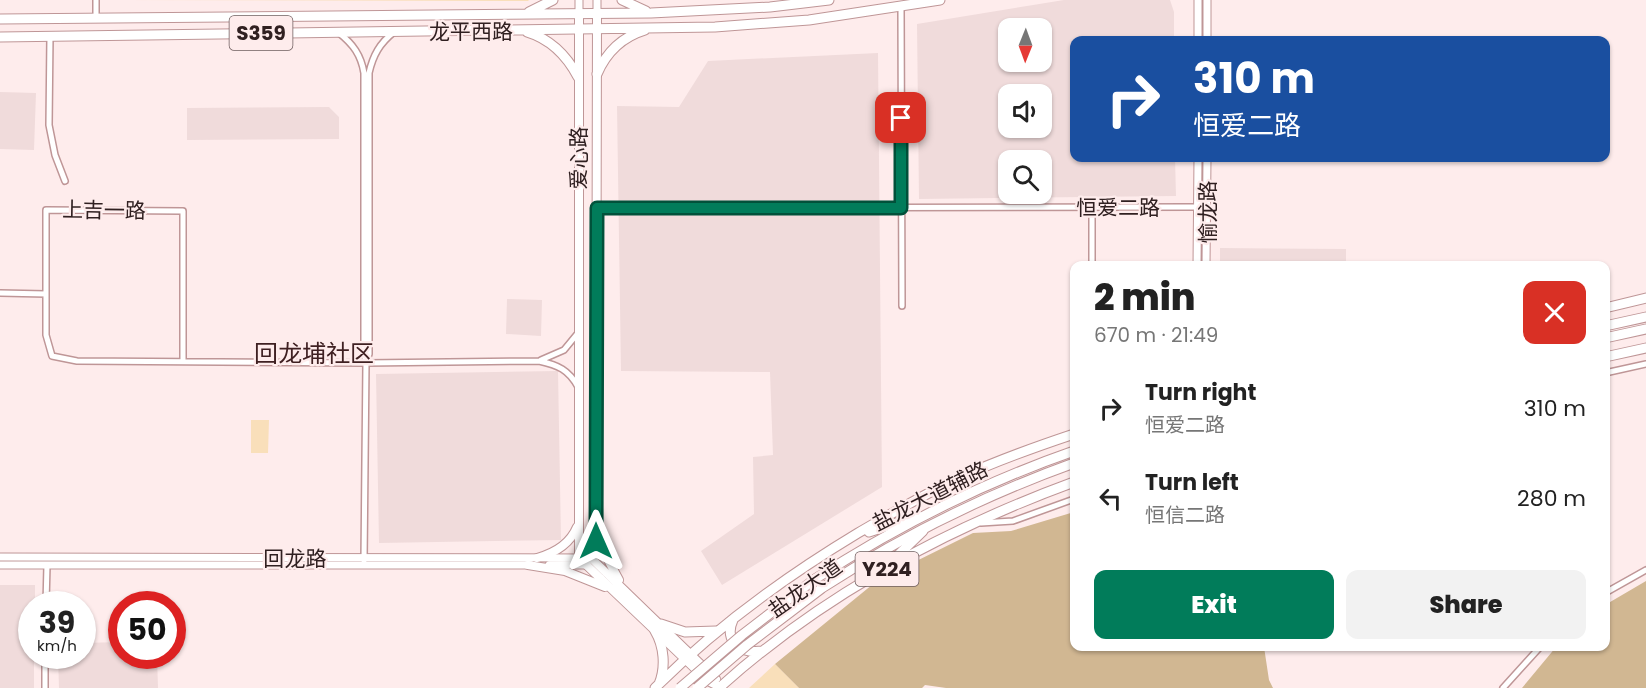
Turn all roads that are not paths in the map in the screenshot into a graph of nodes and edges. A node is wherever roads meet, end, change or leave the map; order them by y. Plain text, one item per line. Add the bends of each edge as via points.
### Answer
1 (96, 0) edge
2 (553, 0) edge
3 (579, 0) edge
4 (597, 0) edge
5 (622, 0) edge
6 (829, 0) edge
7 (940, 0) edge
8 (1198, 0) edge
9 (1207, 0) edge
10 (901, 7) junction
11 (579, 13) junction
12 (597, 13) junction
13 (651, 13) junction
14 (521, 14) junction
15 (96, 18) junction
16 (0, 19) edge
17 (656, 27) junction
18 (579, 29) junction
19 (597, 29) junction
20 (522, 30) junction
21 (396, 31) junction
22 (338, 32) junction
23 (50, 36) junction
24 (1198, 36) edge
25 (1207, 36) edge
26 (0, 37) edge
27 (579, 65) junction
28 (597, 69) junction
29 (578, 78) junction
30 (1198, 162) edge
31 (1207, 162) edge
32 (65, 181) dead end
33 (1092, 207) junction
34 (1198, 207) junction
35 (1207, 207) junction
36 (597, 208) junction
37 (901, 208) junction
38 (1092, 261) edge
39 (1197, 261) edge
40 (1206, 261) edge
41 (0, 293) edge
42 (46, 294) junction
43 (1646, 298) edge
44 (902, 306) dead end
45 (1610, 307) edge
46 (1646, 317) edge
47 (1610, 325) edge
48 (1646, 329) edge
49 (579, 331) junction
50 (1610, 337) edge
51 (1646, 348) edge
52 (1617, 354) junction
53 (1610, 356) edge
54 (183, 361) junction
55 (539, 361) junction
56 (366, 363) junction
57 (1646, 364) edge
58 (1620, 369) junction
59 (1610, 372) edge
60 (579, 389) junction
61 (1070, 436) edge
62 (1070, 453) edge
63 (1070, 465) edge
64 (1070, 484) edge
65 (1070, 500) edge
66 (596, 511) junction
67 (926, 513) junction
68 (579, 521) junction
69 (974, 522) junction
70 (931, 523) junction
71 (851, 537) junction
72 (0, 557) edge
73 (537, 558) junction
74 (579, 558) junction
75 (364, 561) junction
76 (588, 562) junction
77 (0, 565) edge
78 (47, 565) junction
79 (528, 566) junction
80 (1646, 570) edge
81 (880, 573) junction
82 (1610, 590) edge
83 (46, 591) edge
84 (613, 591) junction
85 (628, 593) junction
86 (735, 618) junction
87 (658, 628) junction
88 (719, 631) junction
89 (763, 651) junction
90 (1537, 651) edge
91 (688, 656) junction
92 (45, 669) edge
93 (657, 686) edge
94 (45, 688) edge
95 (680, 688) edge
96 (697, 688) edge
97 (720, 688) edge
98 (1504, 688) edge

1 - 15 street
2 - 14 main road
3 - 11 street, 爱心路
4 - 12 street, 爱心路
5 - 13 main road
6 - 13 main road, 龙平西路 / S359
7 - 10 main road, 龙平西路 / S359
8 - 24 street
9 - 25 street
10 - 17 main road, 龙平西路 / S359 via 766,24
10 - 37 street
11 - 12 main road, 龙平西路 / S359
11 - 14 main road, 龙平西路 / S359
11 - 18 main road, 爱心路
12 - 13 main road, 龙平西路 / S359
12 - 19 main road, 爱心路
14 - 15 main road, 龙平西路 / S359
15 - 16 main road, 龙平西路 / S359
17 - 19 main road, 龙平西路 / S359
17 - 28 main road via 620,43
18 - 19 main road, 龙平西路 / S359
18 - 20 main road, 龙平西路 / S359
18 - 27 main road, 爱心路
19 - 28 main road, 爱心路
20 - 21 main road, 龙平西路 / S359
20 - 29 main road via 556,48
21 - 22 main road, 龙平西路 / S359
21 - 56 street via 378,48 369,73
22 - 23 main road, 龙平西路 / S359
22 - 56 street via 355,49 364,73
23 - 26 main road, 龙平西路 / S359
23 - 32 street via 49,125
27 - 28 main road via 588,56
27 - 29 main road, 爱心路
28 - 36 main road, 爱心路
29 - 49 main road, 爱心路
30 - 34 street, 愉龙路
31 - 35 street, 愉龙路
33 - 34 street, 恒爱二路
33 - 37 street, 恒爱二路
33 - 38 street
34 - 35 street, 恒爱二路
34 - 39 street, 愉龙路
35 - 40 street, 愉龙路
36 - 37 street, 恒爱二路
36 - 66 main road, 爱心路
37 - 44 street
41 - 42 street
42 - 54 street, 上吉一路 via 46,335 52,356 77,362
42 - 54 street, 上吉一路 via 46,210 183,211
43 - 45 main road
46 - 47 main road
48 - 50 main road
49 - 55 street, 上吉一路 via 564,350
49 - 60 main road, 爱心路
51 - 52 main road
52 - 53 main road
52 - 58 street
54 - 56 street, 上吉一路
55 - 56 street, 上吉一路
55 - 60 street, 上吉一路 via 565,369
56 - 75 street
57 - 58 street
58 - 59 street
60 - 68 main road, 爱心路
61 - 71 main road, 盐龙大道辅路 via 959,478
62 - 67 main road, 盐龙大道
63 - 70 main road, 盐龙大道
64 - 69 main road, 盐龙大道辅路 / Y224
65 - 69 street via 1013,521
66 - 76 main road, 爱心路 via 596,541
66 - 85 main road via 606,556
67 - 71 main road
67 - 95 main road, 盐龙大道, bridge via 815,579 741,634
68 - 73 main road via 566,544
68 - 74 main road, 爱心路
69 - 81 main road, 盐龙大道辅路 / Y224
70 - 81 main road
70 - 96 main road, 盐龙大道, bridge via 822,588 754,638
71 - 86 main road, 盐龙大道辅路 via 787,578
72 - 75 street, 回龙路
73 - 74 street, 回龙路
73 - 75 street, 回龙路
74 - 76 main road
75 - 78 street, 回龙路
75 - 79 street, 回龙路
76 - 79 street, 回龙路
76 - 84 main road
76 - 85 main road
77 - 78 street, 回龙路
78 - 83 street
79 - 84 main road via 564,572
80 - 82 street
81 - 89 main road, 盐龙大道辅路 / Y224
84 - 87 main road
85 - 87 main road
86 - 88 main road, 盐龙大道辅路
86 - 89 main road via 730,632 735,644 746,651
87 - 88 main road
87 - 91 main road
87 - 93 main road via 663,658
88 - 91 main road, 盐龙大道辅路
89 - 97 main road, 盐龙大道辅路 / Y224
90 - 98 street
91 - 93 main road, 盐龙大道辅路
91 - 97 main road via 714,675
92 - 94 street

